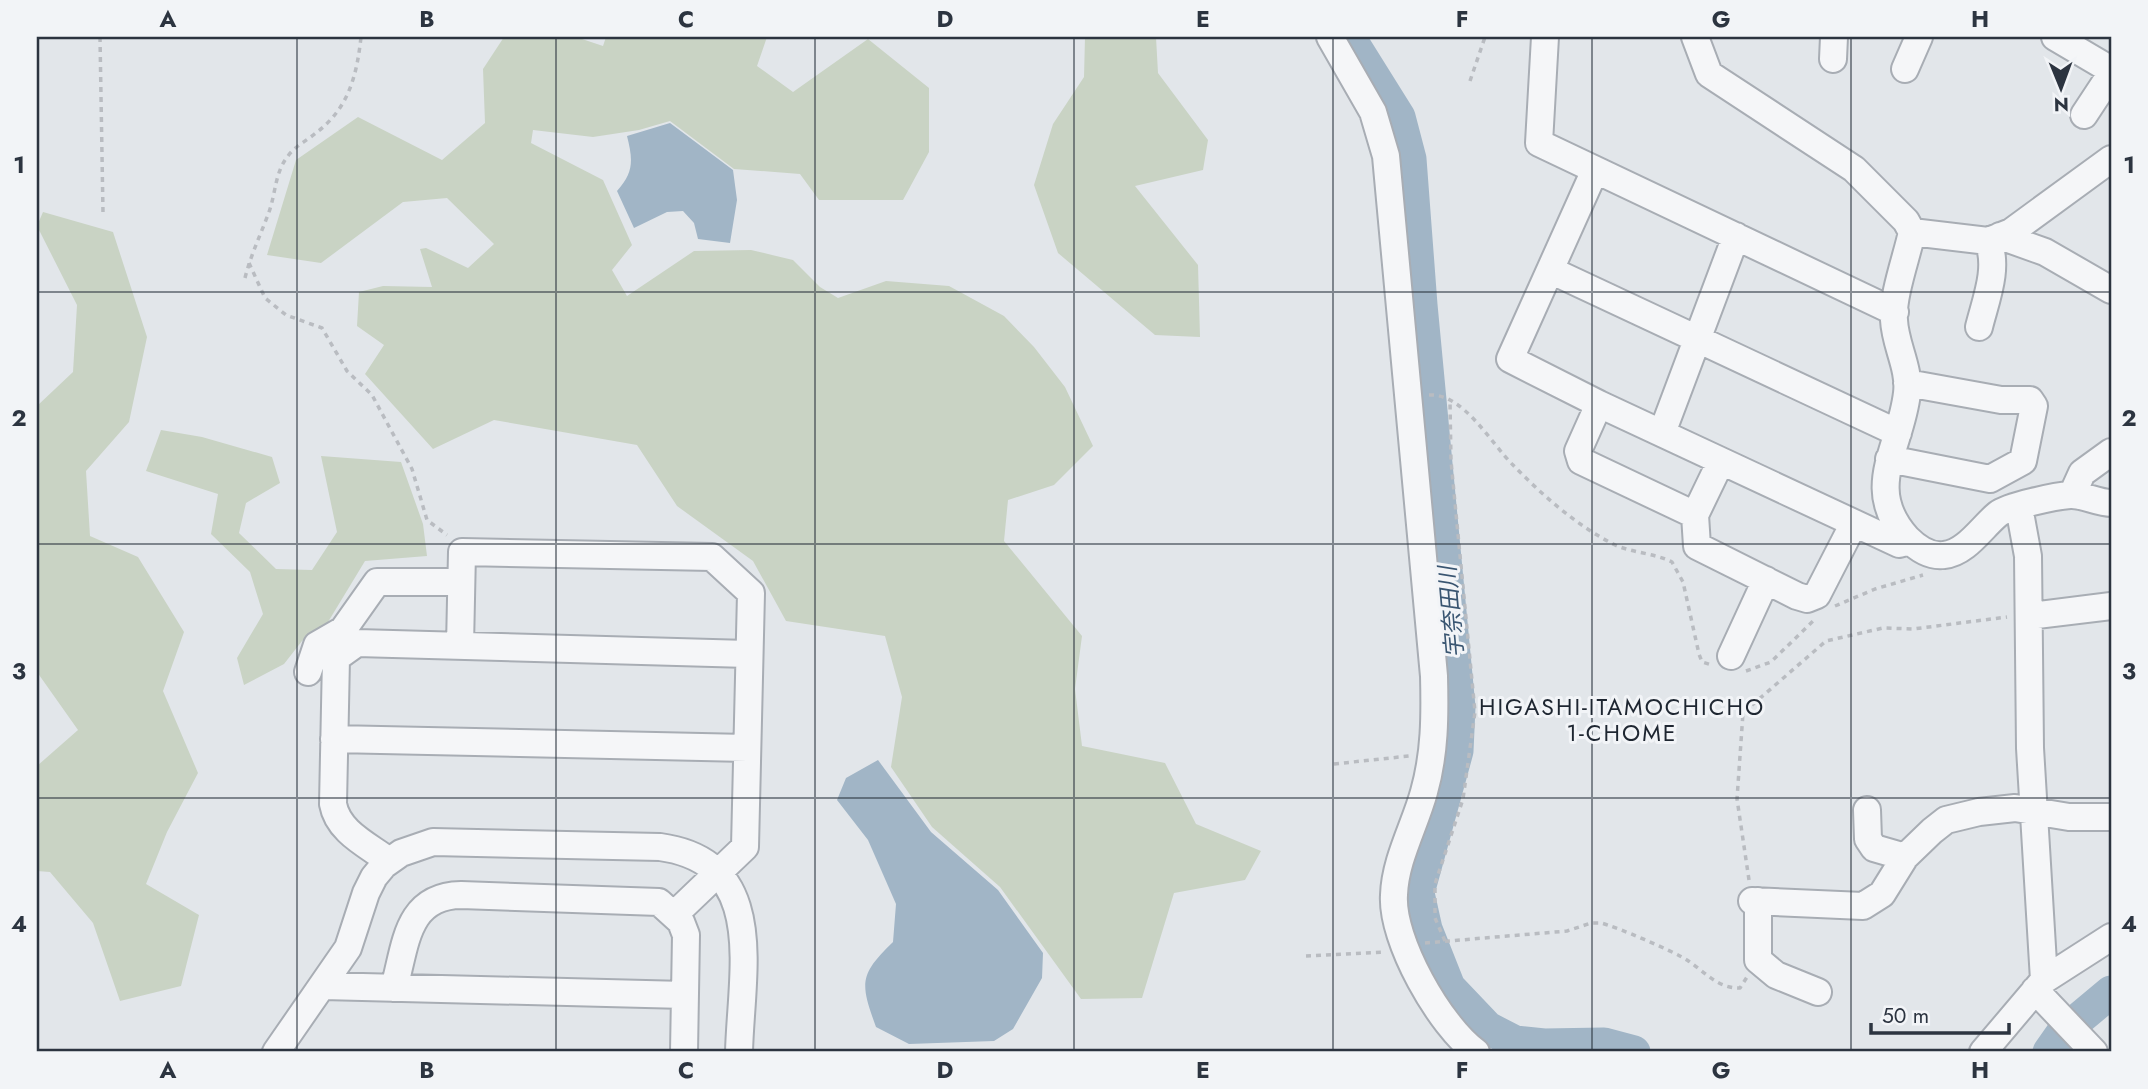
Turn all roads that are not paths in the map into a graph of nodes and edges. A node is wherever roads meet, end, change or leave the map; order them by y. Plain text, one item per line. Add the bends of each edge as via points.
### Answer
1 (1330, 37) edge
2 (1545, 37) edge
3 (1695, 37) edge
4 (1919, 37) edge
5 (2056, 37) edge
6 (1905, 69) dead end
7 (2111, 72) edge
8 (2084, 115) dead end
9 (2111, 159) edge
10 (1595, 170) junction
11 (1912, 232) junction
12 (1736, 236) junction
13 (1994, 239) junction
14 (1550, 270) junction
15 (2111, 290) edge
16 (1895, 312) junction
17 (1979, 327) dead end
18 (1698, 339) junction
19 (1907, 383) junction
20 (1599, 404) junction
21 (1662, 433) junction
22 (1898, 433) junction
23 (2111, 452) edge
24 (1889, 459) junction
25 (1721, 461) junction
26 (2072, 495) junction
27 (2111, 503) edge
28 (2019, 507) junction
29 (1695, 514) junction
30 (1854, 523) junction
31 (1910, 541) junction
32 (1766, 580) junction
33 (461, 582) junction
34 (2111, 606) edge
35 (2030, 616) junction
36 (460, 646) junction
37 (748, 653) junction
38 (1731, 656) dead end
39 (308, 672) dead end
40 (334, 739) junction
41 (747, 748) junction
42 (1867, 810) dead end
43 (2035, 811) junction
44 (2111, 817) edge
45 (1905, 857) junction
46 (389, 861) junction
47 (720, 873) junction
48 (675, 914) junction
49 (2111, 937) edge
50 (323, 986) junction
51 (2039, 986) junction
52 (394, 988) junction
53 (1818, 992) dead end
54 (685, 995) junction
55 (2111, 1046) edge
56 (276, 1052) edge
57 (684, 1052) edge
58 (739, 1052) edge
59 (1476, 1052) edge
60 (1983, 1052) edge
61 (2095, 1052) edge
62 (2105, 1052) edge

1 - 59 street via 1374,112 1386,156 1434,676 1432,757 1394,896 1396,918 1442,1014
2 - 10 street via 1539,143
3 - 11 street via 1709,74 1854,169
4 - 6 street
5 - 7 street
7 - 8 street
9 - 13 street via 2011,232
10 - 12 street
10 - 14 street
11 - 13 street
11 - 16 street
12 - 16 street
12 - 18 street
13 - 15 street via 2045,253
13 - 17 street via 1992,275
14 - 18 street
14 - 20 street via 1510,359
16 - 19 street
18 - 21 street
18 - 22 street
19 - 22 street
19 - 24 street via 2001,400 2030,400 2035,405 2023,461 1990,479
20 - 21 street
20 - 29 street via 1578,451 1581,461
21 - 25 street
22 - 24 street
23 - 26 street via 2082,473
24 - 31 street via 1886,501 1898,528
25 - 29 street
25 - 30 street
26 - 27 street
26 - 28 street
28 - 31 street via 1998,514 1946,556 1931,555
28 - 35 street via 2028,556
29 - 32 street via 1697,546
30 - 31 street via 1899,544
30 - 32 street via 1817,595 1797,596
32 - 38 street
33 - 36 street
33 - 37 street via 462,552 712,556 751,593
33 - 39 street via 377,582 343,630 317,645
34 - 35 street
35 - 43 street via 2029,748
36 - 37 street
36 - 40 street via 358,643 336,658
37 - 41 street
40 - 41 street
40 - 46 street via 335,818
41 - 47 street via 745,847
42 - 45 street via 1868,839 1874,848
43 - 44 street
43 - 45 street via 1999,809 1946,820
43 - 51 street
45 - 53 street via 1888,888 1863,906 1755,901 1758,960 1776,975
46 - 47 street via 433,842 660,847 700,858
46 - 50 street via 366,893 348,948
47 - 48 street
47 - 58 street via 742,917
48 - 52 street via 659,902 645,900 437,898 415,916
48 - 54 street via 685,935
49 - 51 street
50 - 52 street
50 - 56 street
51 - 60 street
51 - 61 street
52 - 54 street
54 - 57 street
55 - 62 street

